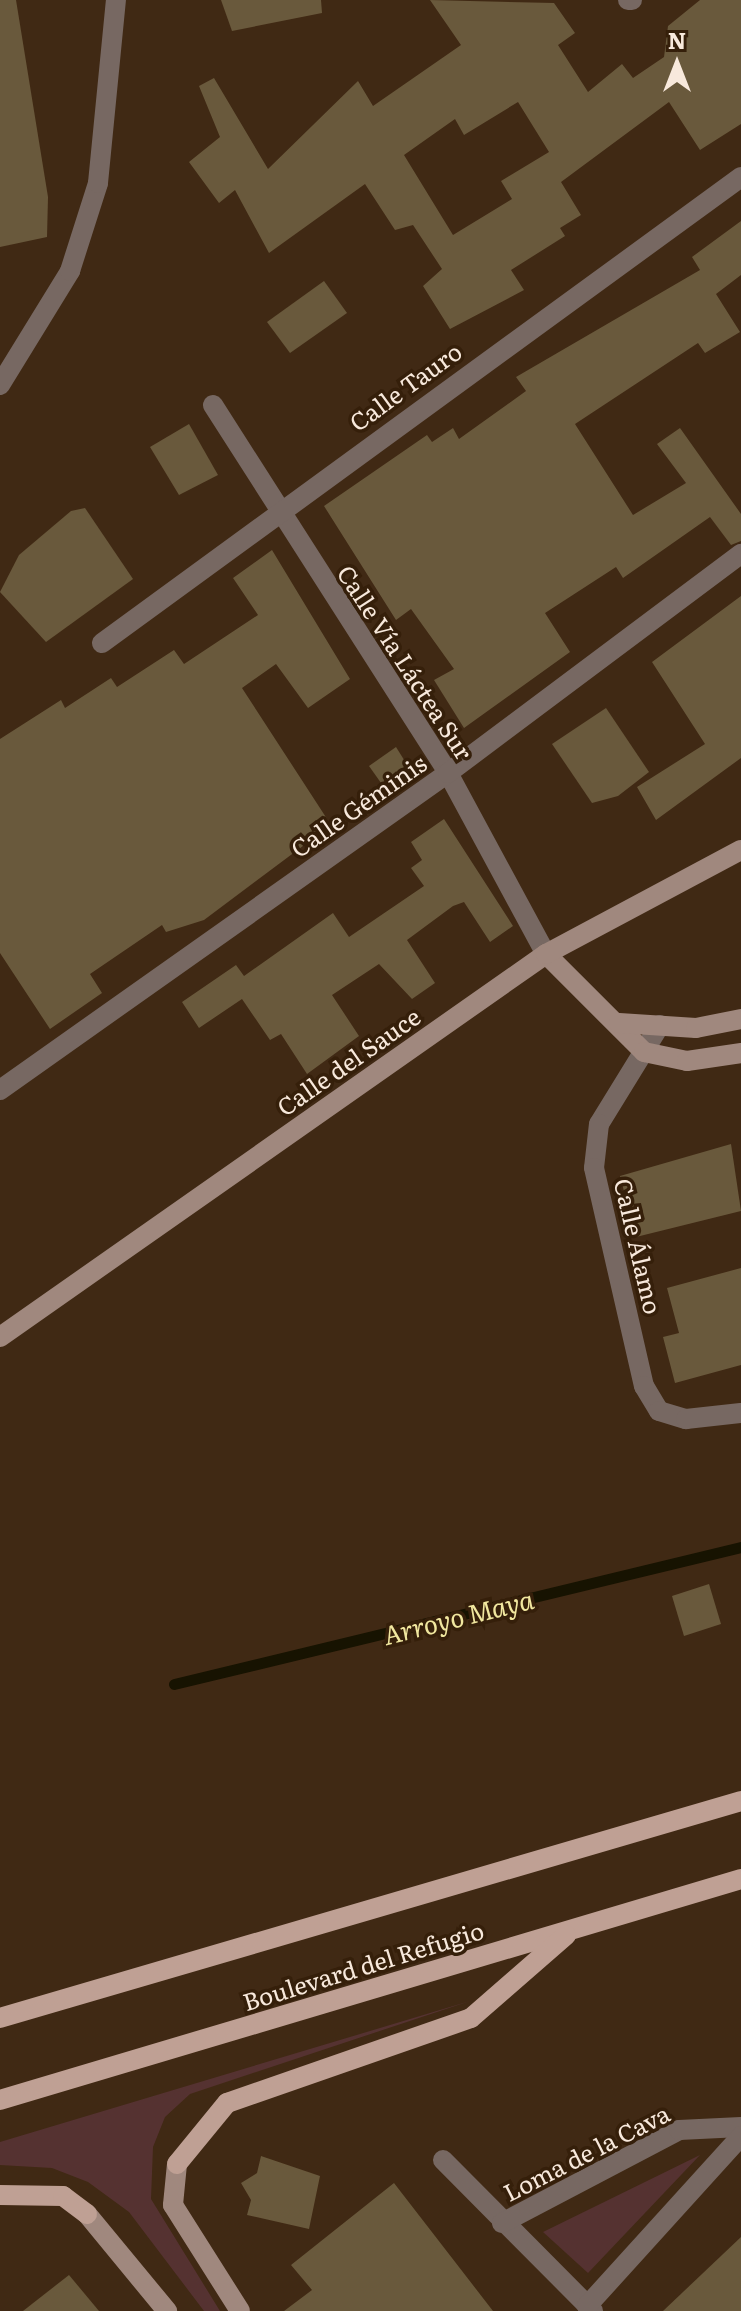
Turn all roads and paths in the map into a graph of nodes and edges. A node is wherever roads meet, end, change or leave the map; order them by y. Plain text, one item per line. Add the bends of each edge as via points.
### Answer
1 (116, 0) edge
2 (741, 177) edge
3 (0, 385) edge
4 (213, 405) dead end
5 (277, 510) junction
6 (741, 554) edge
7 (102, 643) dead end
8 (448, 773) junction
9 (741, 850) edge
10 (546, 954) junction
11 (741, 1019) edge
12 (619, 1023) junction
13 (660, 1025) junction
14 (644, 1052) junction
15 (741, 1053) edge
16 (0, 1090) edge
17 (0, 1337) edge
18 (741, 1413) edge
19 (741, 1801) edge
20 (741, 1879) edge
21 (571, 1931) junction
22 (0, 2018) edge
23 (0, 2100) edge
24 (741, 2127) edge
25 (741, 2136) edge
26 (443, 2160) dead end
27 (177, 2164) joint
28 (0, 2195) edge
29 (87, 2214) joint
30 (502, 2223) junction
31 (590, 2309) edge
32 (167, 2311) edge
33 (240, 2311) edge

1 - 3 street via 98,183 70,271
2 - 5 street, Calle Tauro
4 - 5 street, Calle Vía Láctea Sur
5 - 7 street, Calle Tauro
5 - 8 street, Calle Vía Láctea Sur
6 - 8 street, Calle Géminis
8 - 10 street, Calle Vía Láctea Sur
8 - 16 street, Calle Géminis
9 - 10 street, Calle del Sauce
10 - 12 street
10 - 17 street, Calle del Sauce
11 - 13 street
12 - 13 street
12 - 14 street
13 - 14 street, Calle Álamo
14 - 15 street via 687,1061
14 - 18 street, Calle Álamo via 599,1124 594,1168 644,1386 659,1411 686,1419
19 - 22 main road, Boulevard del Refugio
20 - 21 main road, Boulevard del Refugio
21 - 23 main road, Boulevard del Refugio
21 - 27 main road via 471,2018 227,2103
24 - 30 street, Loma de la Cava via 679,2130
25 - 31 street
26 - 30 street
27 - 33 street via 173,2205
28 - 29 main road via 63,2196
29 - 32 street
30 - 31 street

